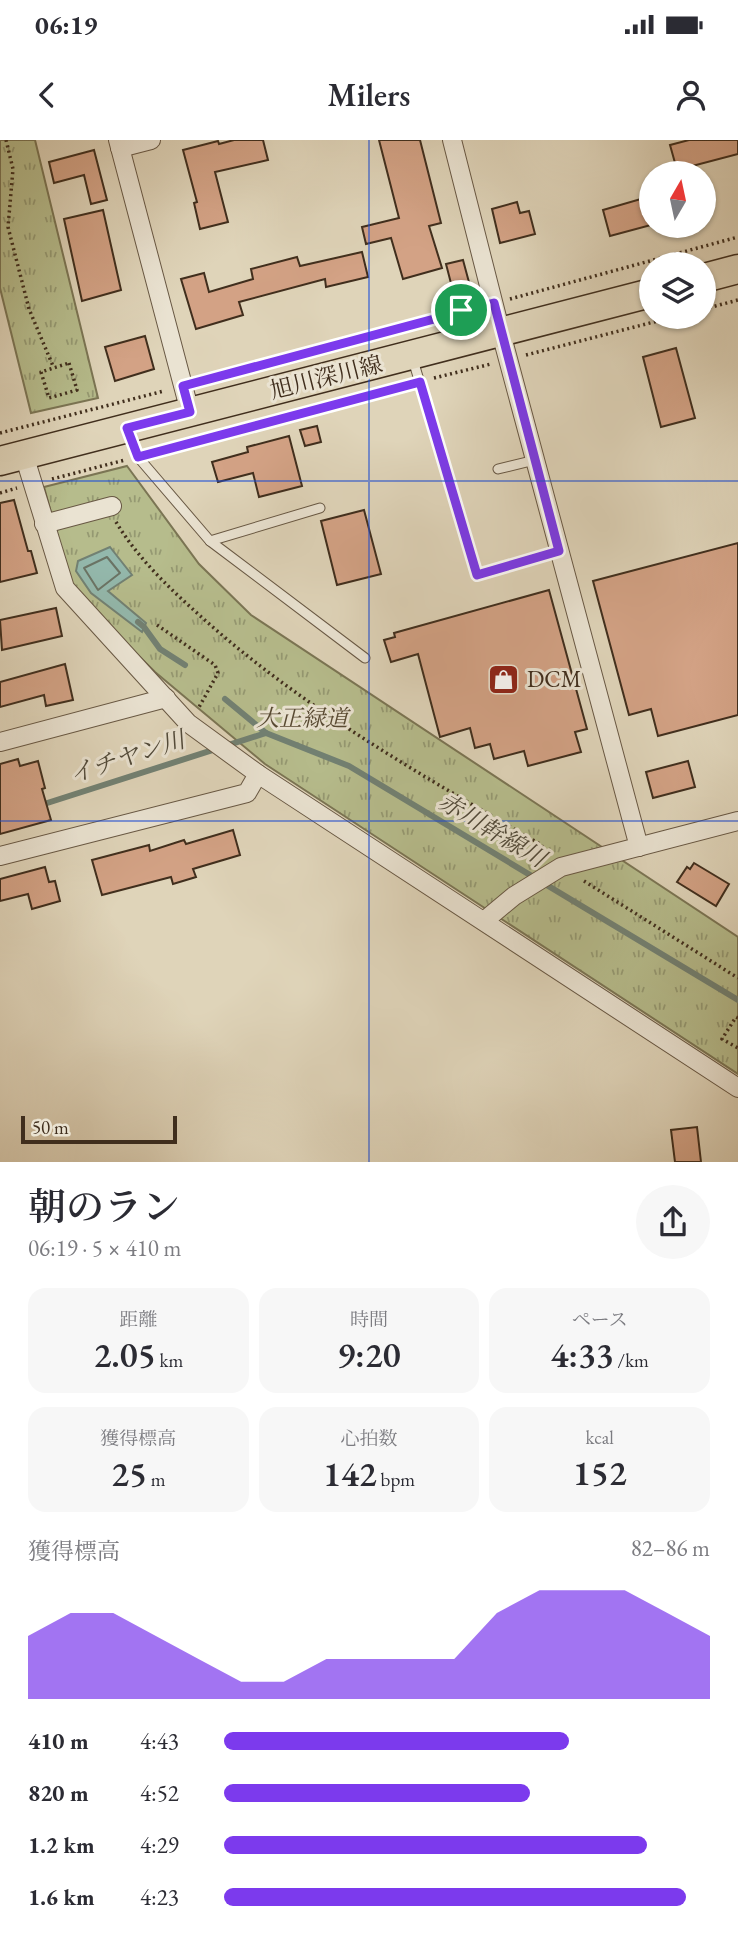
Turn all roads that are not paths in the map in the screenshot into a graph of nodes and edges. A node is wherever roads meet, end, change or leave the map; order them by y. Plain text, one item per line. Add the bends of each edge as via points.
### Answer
1 (152, 140) edge
2 (452, 140) edge
3 (119, 144) edge
4 (738, 269) edge
5 (716, 275) edge
6 (639, 296) edge
7 (501, 333) junction
8 (411, 355) junction
9 (186, 399) junction
10 (127, 428) junction
11 (12, 458) edge
12 (535, 460) junction
13 (498, 469) dead end
14 (112, 506) road end
15 (320, 508) dead end
16 (44, 524) junction
17 (210, 541) junction
18 (559, 551) junction
19 (365, 658) dead end
20 (166, 698) junction
21 (0, 742) edge
22 (258, 774) junction
23 (738, 821) edge
24 (639, 847) junction
25 (0, 856) edge
26 (484, 921) junction
27 (738, 1088) edge

1 - 3 street
2 - 7 street
3 - 9 street
4 - 5 main road
6 - 7 main road, 旭川深川線
7 - 8 main road, 旭川深川線
7 - 12 street
8 - 9 main road, 旭川深川線
8 - 18 lane via 477,575
9 - 10 main road, 旭川深川線
10 - 11 main road, 旭川深川線
10 - 17 lane via 138,457
11 - 16 street via 33,484
12 - 13 lane
12 - 18 street
14 - 16 street
15 - 17 lane
16 - 20 street via 65,588
17 - 19 lane
18 - 24 street
20 - 21 street
20 - 22 street via 188,723
22 - 25 street via 247,793
22 - 26 street
23 - 24 street
24 - 26 street via 561,867
26 - 27 street

